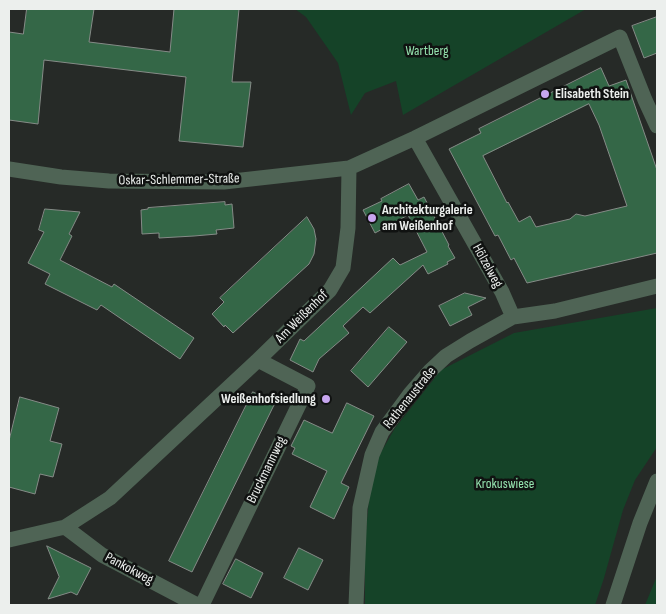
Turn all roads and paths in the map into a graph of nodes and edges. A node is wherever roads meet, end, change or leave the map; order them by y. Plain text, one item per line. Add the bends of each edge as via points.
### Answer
1 (657, 126) edge
2 (415, 138) junction
3 (349, 168) junction
4 (9, 169) edge
5 (657, 286) edge
6 (513, 317) junction
7 (258, 360) junction
8 (657, 481) edge
9 (65, 527) junction
10 (9, 540) edge
11 (197, 605) edge
12 (202, 605) edge
13 (356, 605) edge
14 (613, 605) edge

1 - 2 street via 620,37
2 - 3 street
2 - 6 street, Hölzelweg
3 - 4 street, Oskar-Schlemmer-Straße via 224,182 109,181
3 - 7 street, Am Weißenhof via 348,228 343,268 330,290
5 - 6 street, Rathenaustraße via 555,311
6 - 13 street, Rathenaustraße via 446,356 410,394 382,432 372,455 360,508
7 - 9 street, Am Weißenhof via 110,498
7 - 12 street, Bruckmannweg via 308,386
8 - 14 street
9 - 10 street, Am Weißenhof
9 - 11 street, Pankokweg via 102,555

